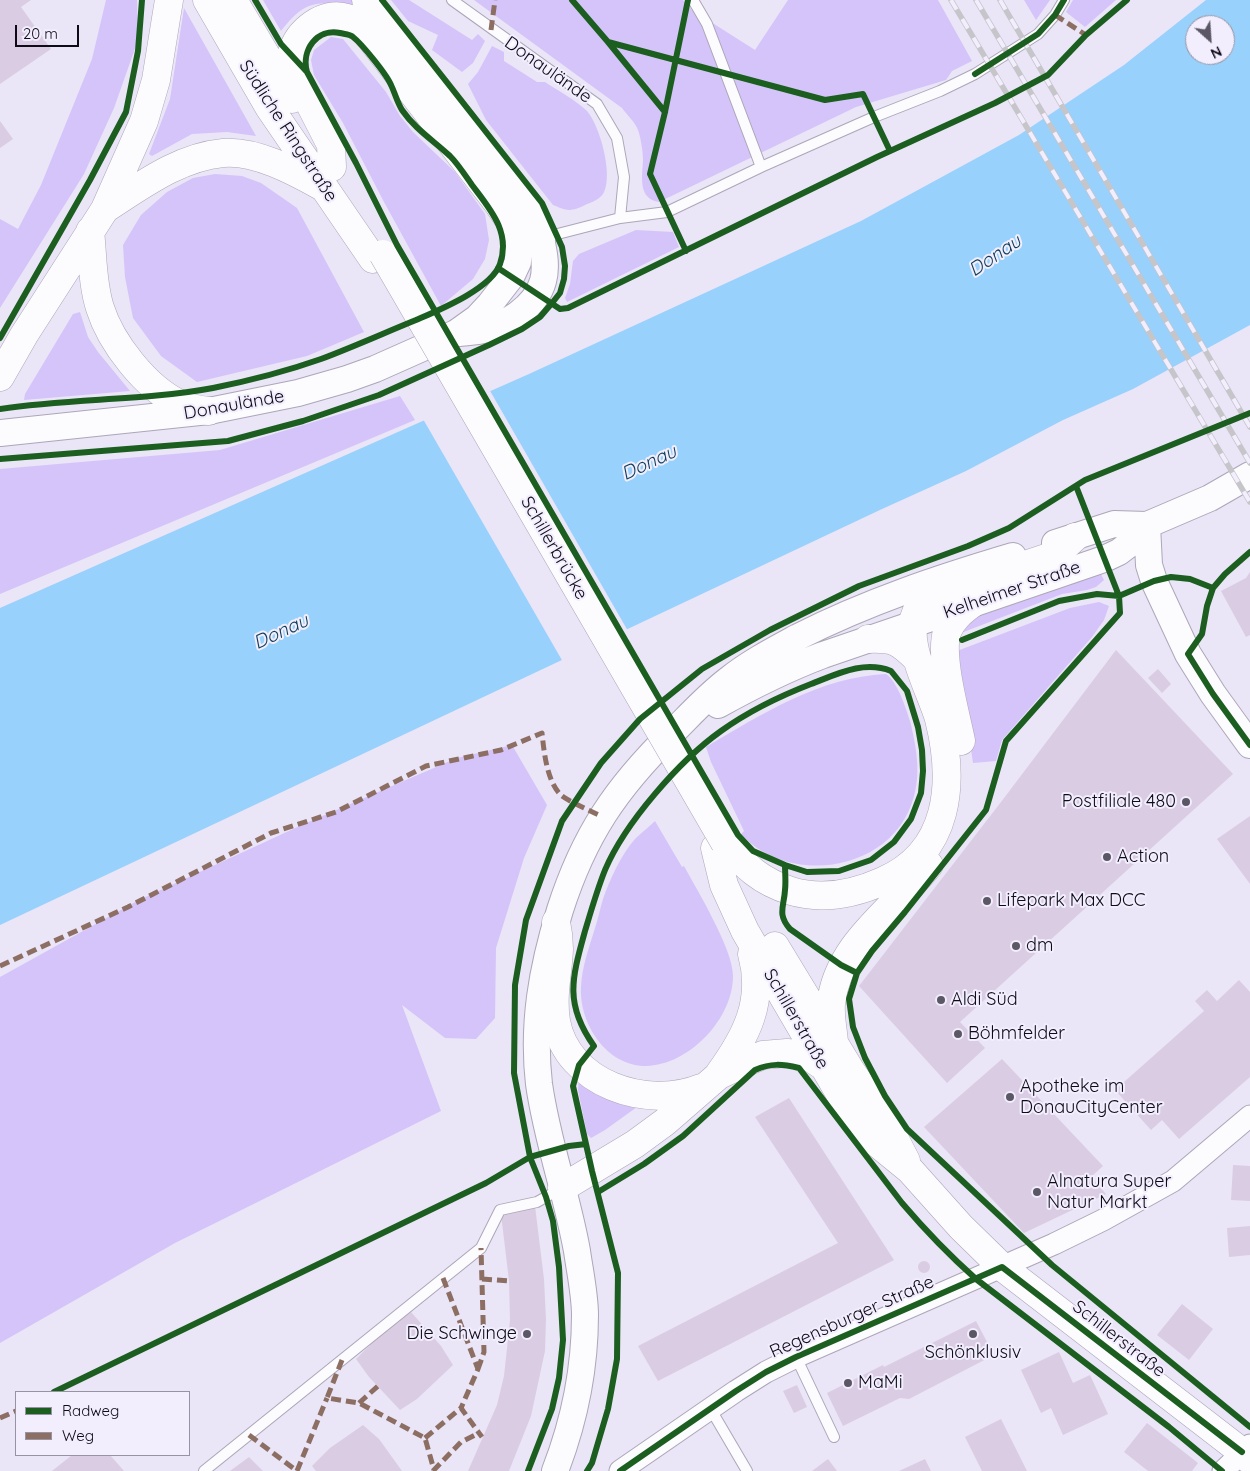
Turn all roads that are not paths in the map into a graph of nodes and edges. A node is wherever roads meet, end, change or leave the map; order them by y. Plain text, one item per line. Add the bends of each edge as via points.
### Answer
1 (169, 0) edge
2 (207, 0) edge
3 (233, 0) edge
4 (366, 0) edge
5 (452, 0) edge
6 (693, 0) edge
7 (1064, 0) edge
8 (761, 167) junction
9 (329, 178) junction
10 (105, 209) junction
11 (620, 218) junction
12 (513, 226) junction
13 (90, 231) junction
14 (541, 238) junction
15 (378, 256) joint
16 (518, 262) junction
17 (456, 333) junction
18 (0, 377) edge
19 (209, 412) junction
20 (0, 433) edge
21 (1250, 476) edge
22 (1146, 526) junction
23 (1075, 537) junction
24 (973, 603) junction
25 (914, 623) junction
26 (868, 639) junction
27 (917, 659) junction
28 (683, 722) junction
29 (1250, 746) edge
30 (720, 845) junction
31 (556, 922) junction
32 (745, 931) junction
33 (828, 1054) junction
34 (713, 1080) junction
35 (1250, 1116) edge
36 (562, 1188) junction
37 (1002, 1267) junction
38 (796, 1357) junction
39 (710, 1408) junction
40 (834, 1438) dead end
41 (1241, 1457) edge
42 (204, 1471) edge
43 (555, 1471) edge
44 (620, 1471) edge
45 (747, 1471) edge

1 - 10 main road via 156,80 144,121
2 - 9 main road, Südliche Ringstraße via 269,107
3 - 9 main road, Südliche Ringstraße
4 - 14 main road via 520,196 533,215
5 - 11 lane, Donaulände via 597,104 617,138 624,177
6 - 8 lane via 707,24
7 - 8 lane via 1038,34 975,74
8 - 11 lane via 668,212
9 - 10 main road via 304,176 251,156 224,153 198,158 172,169
9 - 12 main road via 331,145 292,69 292,55 301,36 310,27 320,19 336,16 348,18 361,26
9 - 15 main road, Südliche Ringstraße
10 - 13 main road
11 - 14 lane
12 - 14 lane via 526,235
12 - 16 street
13 - 18 main road
13 - 19 main road via 94,284 100,308 122,352 165,394 179,403
14 - 16 lane
14 - 17 street via 545,258 543,281 528,304 500,325
15 - 30 main road, Schillerbrücke, bridge
16 - 17 street via 490,304
17 - 19 street, Donaulände via 347,379
19 - 20 street, Donaulände
21 - 22 street
22 - 23 street via 1114,524
22 - 24 street, Kelheimer Straße via 1136,539 1104,559
22 - 29 street via 1149,565 1154,582 1184,645 1213,694
23 - 25 main road via 1049,557 926,600 918,608
23 - 28 street via 899,592 817,628 745,668 711,694
24 - 25 street, Kelheimer Straße
24 - 33 main road via 955,618 946,637 945,660 962,745 964,781 959,807 949,837 927,867 857,943 842,965 832,1004
25 - 26 street, Kelheimer Straße
25 - 27 main road
26 - 27 main road via 886,638 898,642
26 - 28 street, Kelheimer Straße via 786,669
27 - 30 main road via 938,717 946,761 945,803 933,838 909,867 873,886 852,892 814,895 786,889 760,876
28 - 31 street via 630,777 601,816 576,866
30 - 32 main road, Schillerstraße via 724,885
30 - 33 main road, Schillerstraße
31 - 34 main road via 559,946 554,1004 557,1024 561,1038 579,1065 602,1082 647,1096 680,1094
31 - 36 street via 536,1028 540,1084
32 - 33 main road, Schillerstraße
32 - 34 main road via 755,965 755,1007 736,1050
33 - 34 main road via 811,1058 787,1053 763,1055
33 - 37 main road, Schillerstraße via 851,1071 889,1128 910,1170
34 - 36 main road via 635,1144
35 - 37 street, Regensburger Straße via 1173,1181 1103,1220
36 - 42 lane via 538,1202 500,1210 481,1248
36 - 43 street via 576,1250 585,1313 573,1416
37 - 38 street, Regensburger Straße
37 - 41 main road, Schillerstraße
38 - 39 street, Regensburger Straße
38 - 40 lane
39 - 44 street, Regensburger Straße
39 - 45 lane

